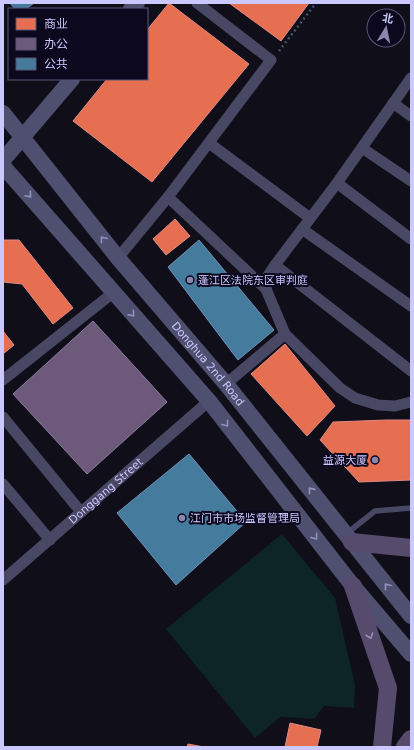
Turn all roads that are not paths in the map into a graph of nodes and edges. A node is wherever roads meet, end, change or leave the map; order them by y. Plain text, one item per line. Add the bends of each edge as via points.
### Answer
1 (197, 3) edge
2 (411, 78) edge
3 (71, 80) edge
4 (393, 103) junction
5 (3, 113) edge
6 (411, 116) edge
7 (23, 137) junction
8 (209, 143) junction
9 (362, 148) junction
10 (3, 160) edge
11 (3, 166) edge
12 (411, 182) edge
13 (337, 183) junction
14 (168, 197) junction
15 (310, 218) junction
16 (302, 229) junction
17 (411, 239) edge
18 (118, 258) junction
19 (275, 265) junction
20 (266, 289) junction
21 (114, 292) junction
22 (411, 306) edge
23 (285, 334) junction
24 (411, 371) edge
25 (3, 380) edge
26 (226, 384) junction
27 (208, 401) junction
28 (411, 402) edge
29 (3, 417) edge
30 (3, 484) edge
31 (411, 508) edge
32 (81, 512) junction
33 (349, 538) junction
34 (50, 540) junction
35 (411, 548) edge
36 (5, 574) edge
37 (353, 586) junction
38 (411, 616) edge
39 (411, 654) edge
40 (411, 738) edge
41 (382, 747) edge
42 (405, 747) edge

1 - 8 street via 271,60
2 - 4 street
3 - 7 main road
4 - 6 street
4 - 9 street
5 - 7 main road, Donghua 2nd Road
7 - 10 main road
18 -> 7 main road, Donghua 2nd Road
8 - 14 street
8 - 15 street
9 - 12 street
9 - 13 street
11 -> 21 main road
13 - 15 street
13 - 17 street
14 - 18 street
14 - 20 street
15 - 16 street
16 - 19 street
16 - 22 street
18 - 26 main road, Donghua 2nd Road
19 - 20 street via 267,277
19 - 24 street
20 - 23 street
21 - 25 street
21 -> 27 main road
23 - 26 street
23 - 28 street via 340,388 356,398 378,405 395,406
33 -> 26 main road, Donghua 2nd Road
27 - 32 street, Donggang Street
27 -> 37 main road
29 - 32 street
30 - 34 street
31 - 33 lane via 375,511
32 - 34 street, Donggang Street
33 - 35 main road
38 -> 33 main road, Donghua 2nd Road
34 - 36 street, Donggang Street
37 - 39 main road
37 -> 41 main road via 388,688
40 - 42 main road

